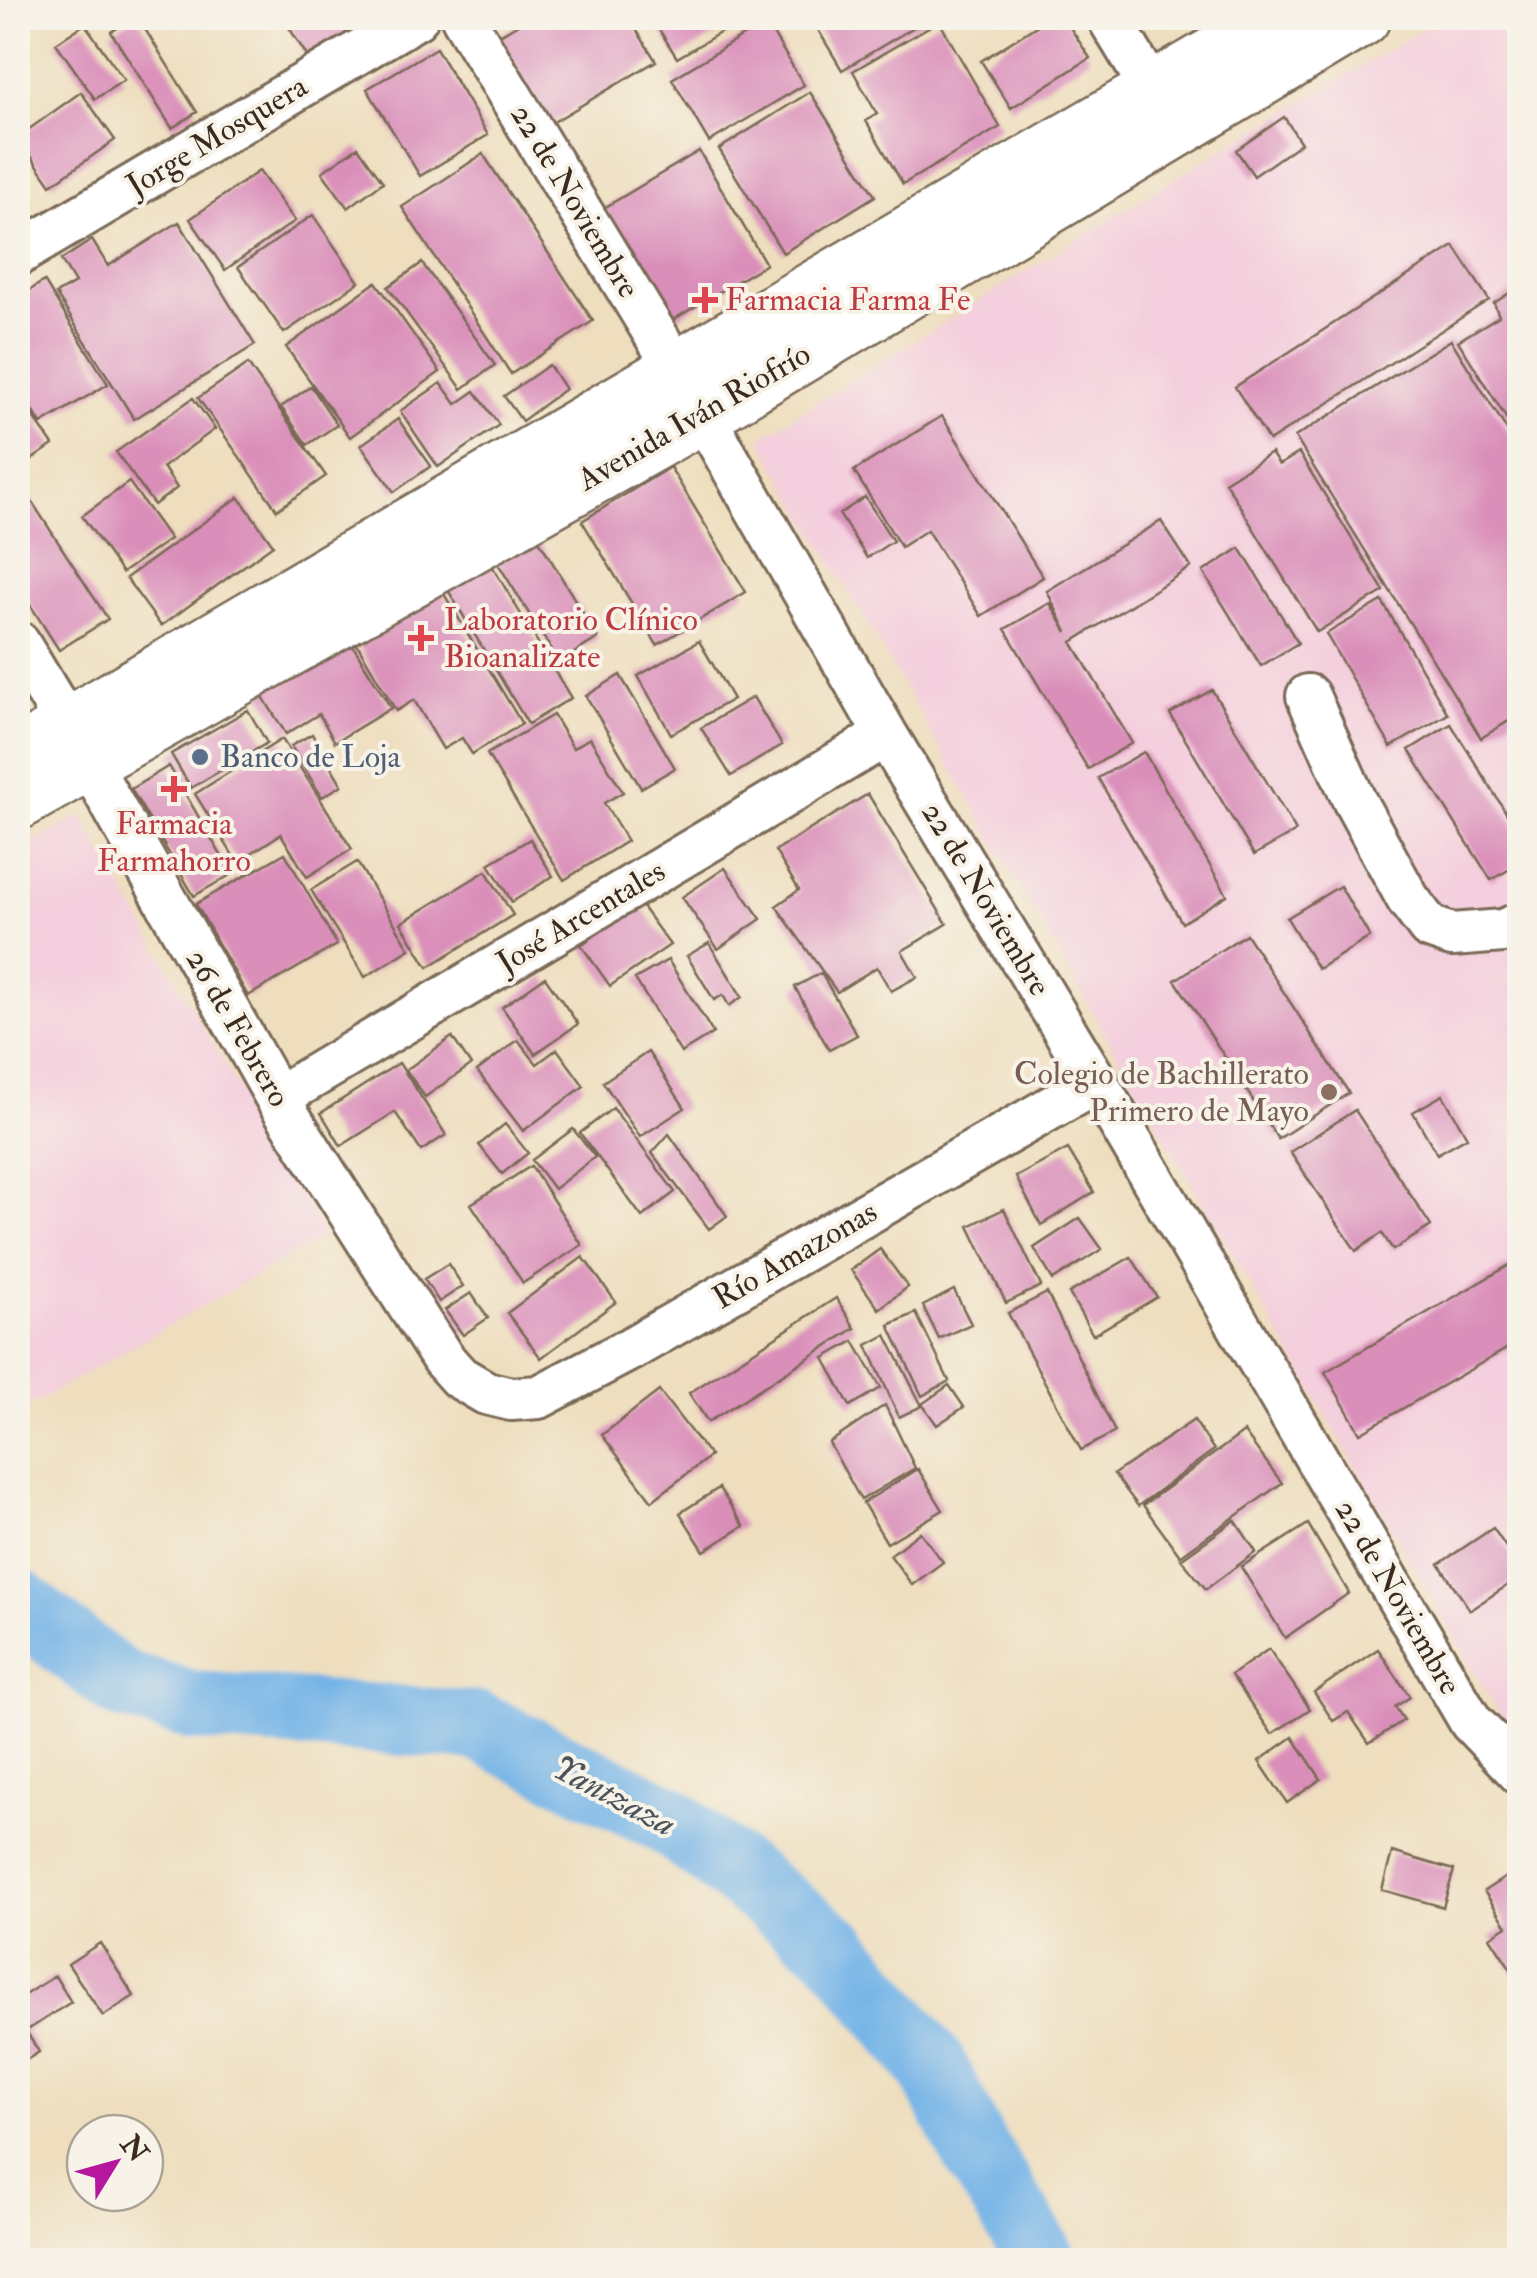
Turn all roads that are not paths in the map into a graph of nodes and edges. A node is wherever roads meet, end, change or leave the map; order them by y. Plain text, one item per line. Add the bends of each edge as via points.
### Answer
1 (416, 18) edge
2 (463, 18) edge
3 (1109, 18) edge
4 (1277, 18) edge
5 (1362, 18) edge
6 (1164, 110) junction
7 (18, 254) edge
8 (690, 393) junction
9 (18, 643) edge
10 (1308, 696) dead end
11 (886, 735) junction
12 (77, 743) junction
13 (18, 756) edge
14 (18, 802) edge
15 (1520, 924) edge
16 (1096, 1082) junction
17 (277, 1098) junction
18 (486, 1393) joint
19 (1520, 1773) edge

1 - 7 street, Jorge Mosquera
2 - 8 street, 22 de Noviembre
3 - 6 street
4 - 6 main road, Avenida Iván Riofrío
5 - 6 main road, Avenida Iván Riofrío
6 - 8 main road, Avenida Iván Riofrío
8 - 11 street, 22 de Noviembre
8 - 12 main road, Avenida Iván Riofrío
9 - 12 street, 26 de Febrero
10 - 15 street via 1354,800 1429,927 1452,935 1503,932
11 - 16 street, 22 de Noviembre
11 - 17 street, José Arcentales
12 - 13 main road, Avenida Iván Riofrío
12 - 14 main road, Avenida Iván Riofrío
12 - 17 street, 26 de Febrero
16 - 18 street, Río Amazonas via 554,1389 511,1400
16 - 19 street, 22 de Noviembre via 1471,1722
17 - 18 street, 26 de Febrero via 443,1359

